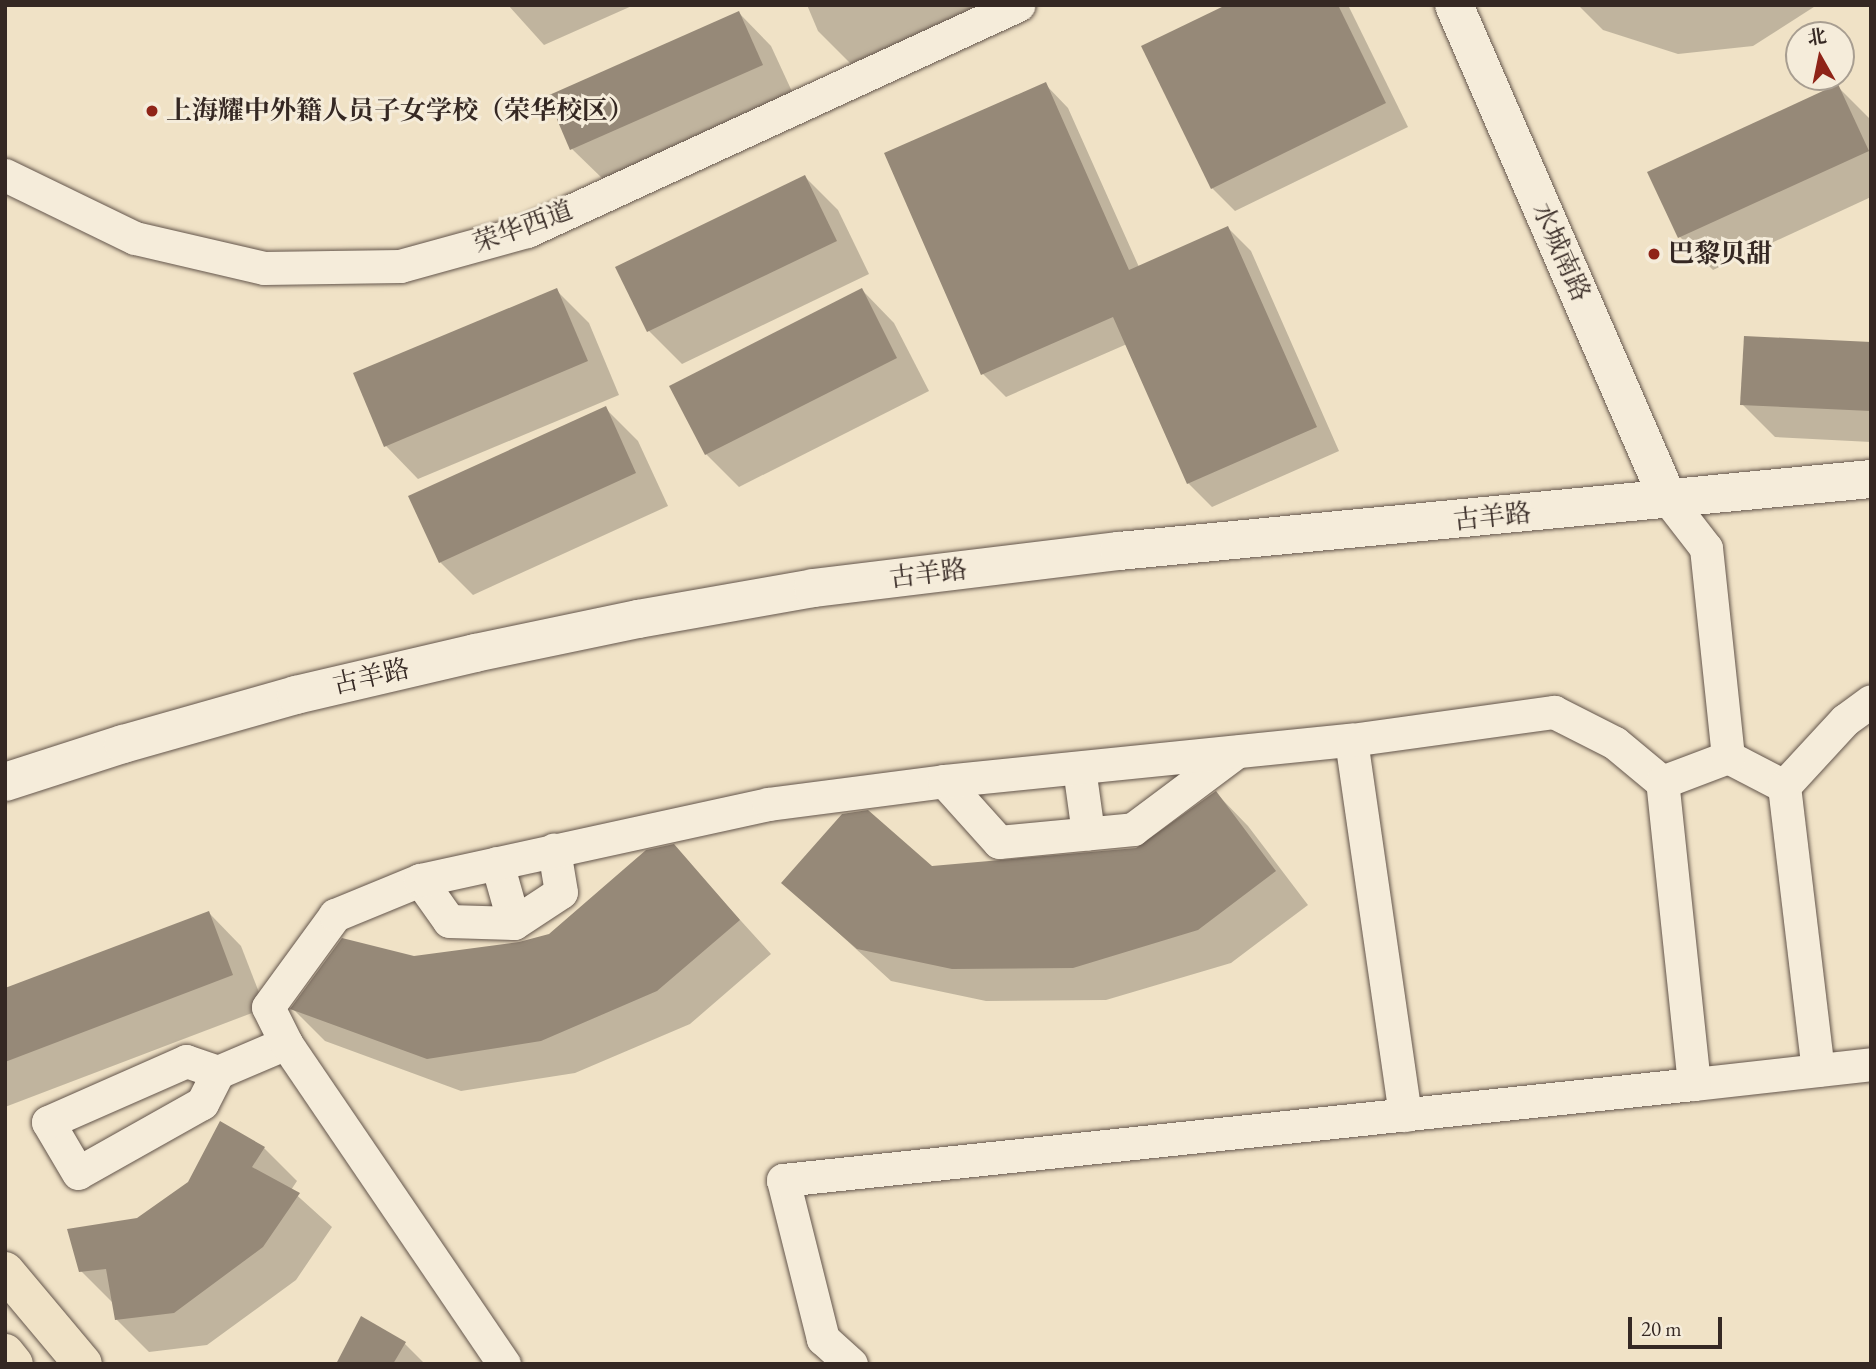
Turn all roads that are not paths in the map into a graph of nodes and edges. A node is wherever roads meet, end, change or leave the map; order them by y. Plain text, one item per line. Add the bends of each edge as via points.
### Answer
1 (1018, 5) edge
2 (1454, 5) edge
3 (5, 176) edge
4 (1871, 480) edge
5 (1668, 499) junction
6 (1871, 701) edge
7 (1352, 740) junction
8 (1236, 752) junction
9 (1728, 757) junction
10 (1079, 768) junction
11 (944, 781) junction
12 (5, 782) edge
13 (1662, 782) junction
14 (1784, 786) junction
15 (1088, 834) junction
16 (554, 850) junction
17 (497, 863) junction
18 (420, 880) junction
19 (514, 923) junction
20 (286, 1042) junction
21 (1871, 1064) edge
22 (1818, 1070) junction
23 (218, 1072) junction
24 (1694, 1084) junction
25 (1405, 1115) junction
26 (5, 1271) edge
27 (823, 1351) edge
28 (5, 1353) edge
29 (14, 1364) edge
30 (83, 1364) edge
31 (504, 1364) edge
32 (851, 1364) edge

1 - 3 street, 荣华西道 via 527,231 400,267 264,268 135,238
2 - 5 street, 水城南路
4 - 5 street, 古羊路
5 - 9 street via 1706,548
5 - 12 street, 古羊路 via 1119,551 786,593 570,633 309,692
6 - 14 street via 1844,720
7 - 8 street
7 - 13 street via 1554,712 1615,743
7 - 25 street
8 - 10 street
8 - 15 street via 1133,829
9 - 13 street
9 - 14 street
10 - 11 street
10 - 15 street
11 - 15 street via 999,842
11 - 16 street via 768,804
13 - 24 street
14 - 22 street
16 - 17 street
16 - 19 street via 561,892
17 - 18 street
17 - 19 street
18 - 19 street via 449,921
18 - 20 street via 335,915 268,1007
20 - 23 street
20 - 31 street
21 - 22 street
22 - 24 street
23 - 23 street via 186,1061 48,1122 78,1173 202,1103
24 - 25 street
25 - 27 street via 783,1180
26 - 30 main road
27 - 32 street
28 - 29 main road

